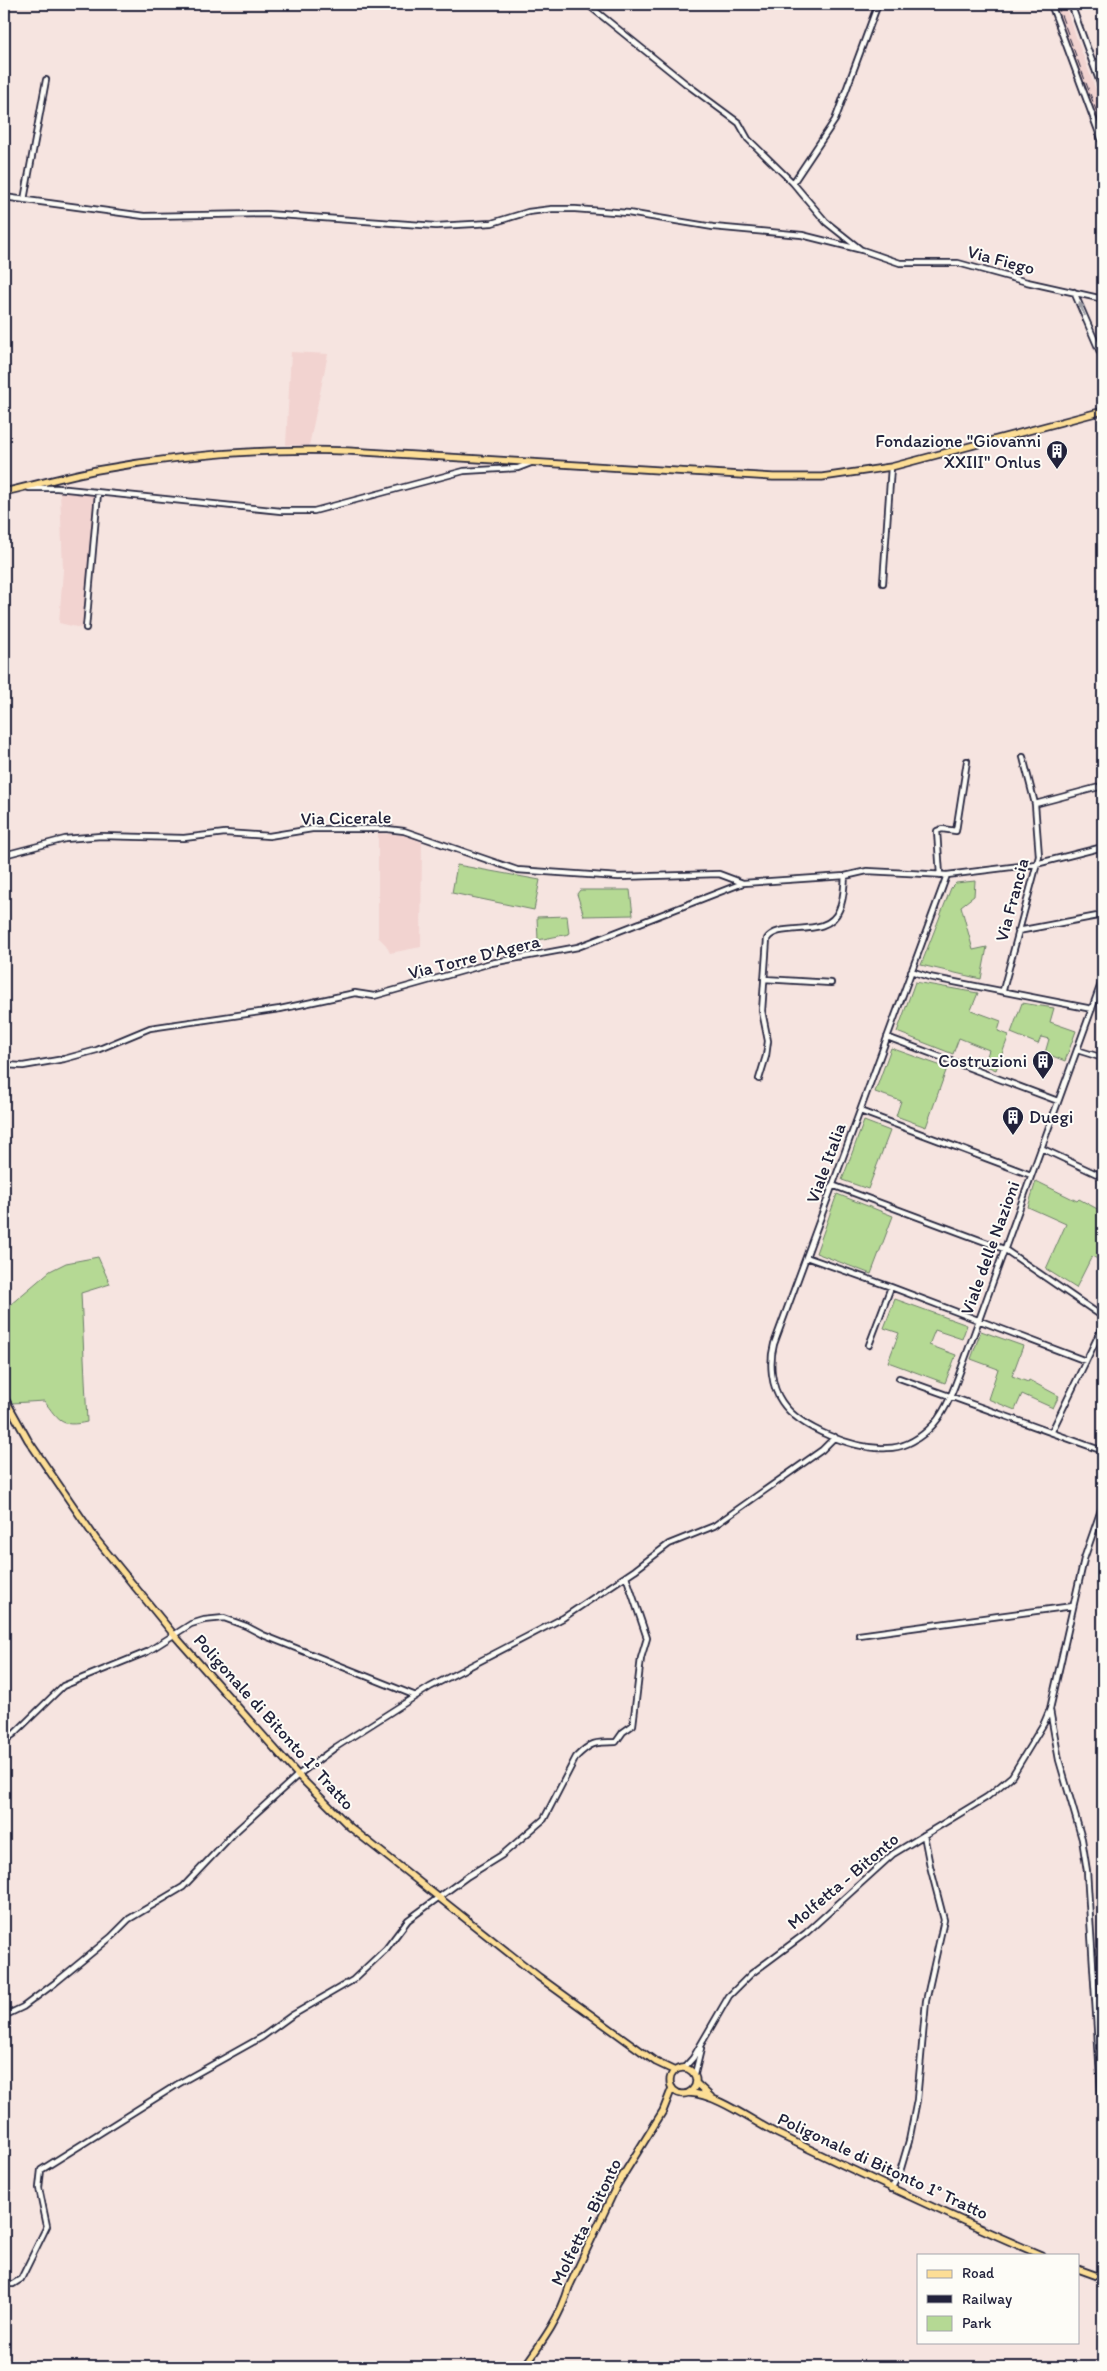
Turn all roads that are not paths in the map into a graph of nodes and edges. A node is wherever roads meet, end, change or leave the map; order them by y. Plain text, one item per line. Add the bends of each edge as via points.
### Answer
1 (587, 4) edge
2 (878, 4) edge
3 (1051, 4) edge
4 (1070, 4) edge
5 (1103, 50) edge
6 (1095, 68) junction
7 (46, 80) dead end
8 (1103, 91) edge
9 (1103, 144) edge
10 (793, 183) junction
11 (4, 197) edge
12 (24, 200) junction
13 (862, 250) junction
14 (1074, 292) junction
15 (1103, 299) edge
16 (1103, 358) edge
17 (1103, 411) edge
18 (535, 462) junction
19 (891, 467) junction
20 (23, 488) junction
21 (4, 492) edge
22 (98, 493) junction
23 (883, 583) dead end
24 (86, 628) dead end
25 (1024, 757) dead end
26 (967, 761) dead end
27 (1103, 786) edge
28 (1035, 804) junction
29 (1103, 847) edge
30 (4, 854) edge
31 (1036, 864) junction
32 (940, 874) junction
33 (947, 875) junction
34 (845, 876) junction
35 (743, 883) junction
36 (1103, 914) edge
37 (1018, 931) junction
38 (911, 971) junction
39 (1103, 978) edge
40 (764, 979) junction
41 (831, 982) dead end
42 (1003, 990) junction
43 (1092, 1009) junction
44 (887, 1037) junction
45 (1076, 1050) junction
46 (1103, 1058) edge
47 (4, 1065) edge
48 (758, 1079) dead end
49 (1058, 1101) junction
50 (860, 1111) junction
51 (1041, 1148) junction
52 (1031, 1175) junction
53 (1103, 1177) edge
54 (832, 1185) junction
55 (1004, 1249) junction
56 (806, 1257) junction
57 (891, 1287) junction
58 (1103, 1317) edge
59 (979, 1319) junction
60 (1103, 1326) edge
61 (869, 1345) dead end
62 (1086, 1361) junction
63 (899, 1378) dead end
64 (951, 1396) junction
65 (4, 1397) edge
66 (1052, 1431) junction
67 (835, 1437) junction
68 (1103, 1451) edge
69 (1103, 1504) edge
70 (626, 1576) junction
71 (1073, 1606) junction
72 (859, 1635) dead end
73 (175, 1636) junction
74 (416, 1696) junction
75 (1050, 1708) junction
76 (4, 1741) edge
77 (298, 1775) junction
78 (924, 1835) junction
79 (439, 1898) junction
80 (4, 2016) edge
81 (702, 2043) junction
82 (656, 2062) junction
83 (684, 2068) junction
84 (675, 2071) junction
85 (695, 2074) junction
86 (671, 2078) junction
87 (696, 2083) junction
88 (672, 2088) junction
89 (690, 2093) junction
90 (681, 2094) junction
91 (714, 2100) junction
92 (663, 2111) junction
93 (1103, 2123) edge
94 (891, 2189) junction
95 (1038, 2254) edge
96 (1080, 2270) edge
97 (1103, 2278) edge
98 (4, 2284) edge
99 (524, 2367) edge

1 - 10 street via 739,123 748,139
2 - 10 street via 834,120
3 - 9 street
4 - 6 street
5 - 6 street
6 - 8 street
7 - 12 street
10 - 13 street via 826,222
11 - 12 street, Via Fiego
12 - 13 street, Via Fiego via 144,216 259,214 436,226 492,223 528,212 575,209 802,235
13 - 14 street, Via Fiego via 908,264 958,263
14 - 15 street, Via Fiego
16 -> 14 street
17 - 19 main road
18 - 19 main road via 799,478
18 - 20 main road via 348,451 263,450 144,462
18 - 22 street via 518,468 464,472 314,511 281,511
19 - 23 street
20 - 21 main road
20 - 22 street
22 - 24 street
25 - 28 street, Via Francia
26 - 32 street via 956,831 937,831
27 - 28 street
28 - 31 street, Via Francia via 1039,848
29 - 31 street, Via Torre D'Agera
30 - 35 street, Via Cicerale via 65,839 101,836 184,838 225,833 269,836 312,829 387,829 404,831 517,870 619,877 719,874
31 - 33 street, Via Torre D'Agera
31 - 37 street, Via Francia
32 - 33 street, Via Torre D'Agera
32 - 34 street, Via Torre D'Agera via 867,871
33 - 38 street, Viale Italia
34 - 35 street, Via Torre D'Agera
34 - 40 street via 842,902 832,920 813,928 770,935
35 - 47 street, Via Torre D'Agera via 578,947 490,963 374,996 355,993 280,1010 150,1028 97,1050 64,1059 23,1066
36 - 37 street
37 - 42 street, Via Francia
38 - 42 street
38 - 44 street, Viale Italia
39 - 43 street, Viale delle Nazioni
40 - 41 street
40 - 48 street via 762,1011 768,1041
42 - 43 street
43 - 45 street, Viale delle Nazioni
44 - 49 street
44 - 50 street, Viale Italia
45 - 46 street
45 - 49 street, Viale delle Nazioni
49 - 51 street, Viale delle Nazioni
50 - 52 street
50 - 54 street, Viale Italia
51 - 52 street, Viale delle Nazioni
51 - 53 street
52 - 55 street, Viale delle Nazioni
54 - 55 street
54 - 56 street, Viale Italia
55 - 58 street
55 - 59 street, Viale delle Nazioni
56 - 57 street
56 - 67 street, Viale Italia via 774,1344 772,1373 777,1392 788,1410 808,1426
57 - 59 street
57 - 61 street
59 - 62 street
59 - 64 street, Viale delle Nazioni
60 - 62 street
62 - 66 street
63 - 64 street
64 - 66 street
64 - 67 street, Viale delle Nazioni via 934,1424 919,1437 899,1446 865,1447
65 - 73 main road, Poligonale di Bitonto 1° Tratto via 28,1440 96,1539
66 - 68 street
67 - 70 street via 822,1450 714,1526 669,1544
69 - 71 street via 1084,1559
70 - 74 street via 563,1618
70 - 79 street via 647,1638 641,1658 633,1725 616,1742 593,1742 584,1748 576,1757 544,1820 502,1855
71 - 72 street
71 - 75 street
73 - 74 street via 191,1624 224,1618
73 - 76 street via 147,1652 63,1686
73 - 77 main road, Poligonale di Bitonto 1° Tratto
74 - 77 street
75 - 78 street, Molfetta - Bitonto via 1012,1776 987,1797
75 - 93 street via 1059,1760 1082,1839 1087,1871
77 - 79 main road, Poligonale di Bitonto 1° Tratto via 350,1827
77 - 80 street via 234,1833 182,1887 129,1919 55,1983 26,2005
78 - 81 street, Molfetta - Bitonto via 893,1854 812,1929 739,1985 723,2005
78 - 94 street via 944,1920 926,2001 917,2100 909,2141 899,2175
79 - 82 main road, Poligonale di Bitonto 1° Tratto via 539,1977
79 - 98 street via 408,1920 386,1949 353,1980 41,2170 39,2188 47,2226 21,2279 13,2284
81 - 83 street, Molfetta - Bitonto
81 - 85 street, Molfetta - Bitonto
82 - 84 main road
82 - 86 main road
83 - 84 main road
83 - 85 main road
84 - 86 main road
85 - 87 main road
86 - 88 main road
87 - 89 main road
87 - 91 main road
88 - 90 main road
88 - 92 main road, Molfetta - Bitonto
89 - 90 main road
89 - 91 main road
90 - 92 main road
91 - 94 main road, Poligonale di Bitonto 1° Tratto via 764,2128
92 - 99 main road, Molfetta - Bitonto via 618,2185 550,2331
94 - 95 main road, Poligonale di Bitonto 1° Tratto
96 - 97 main road

